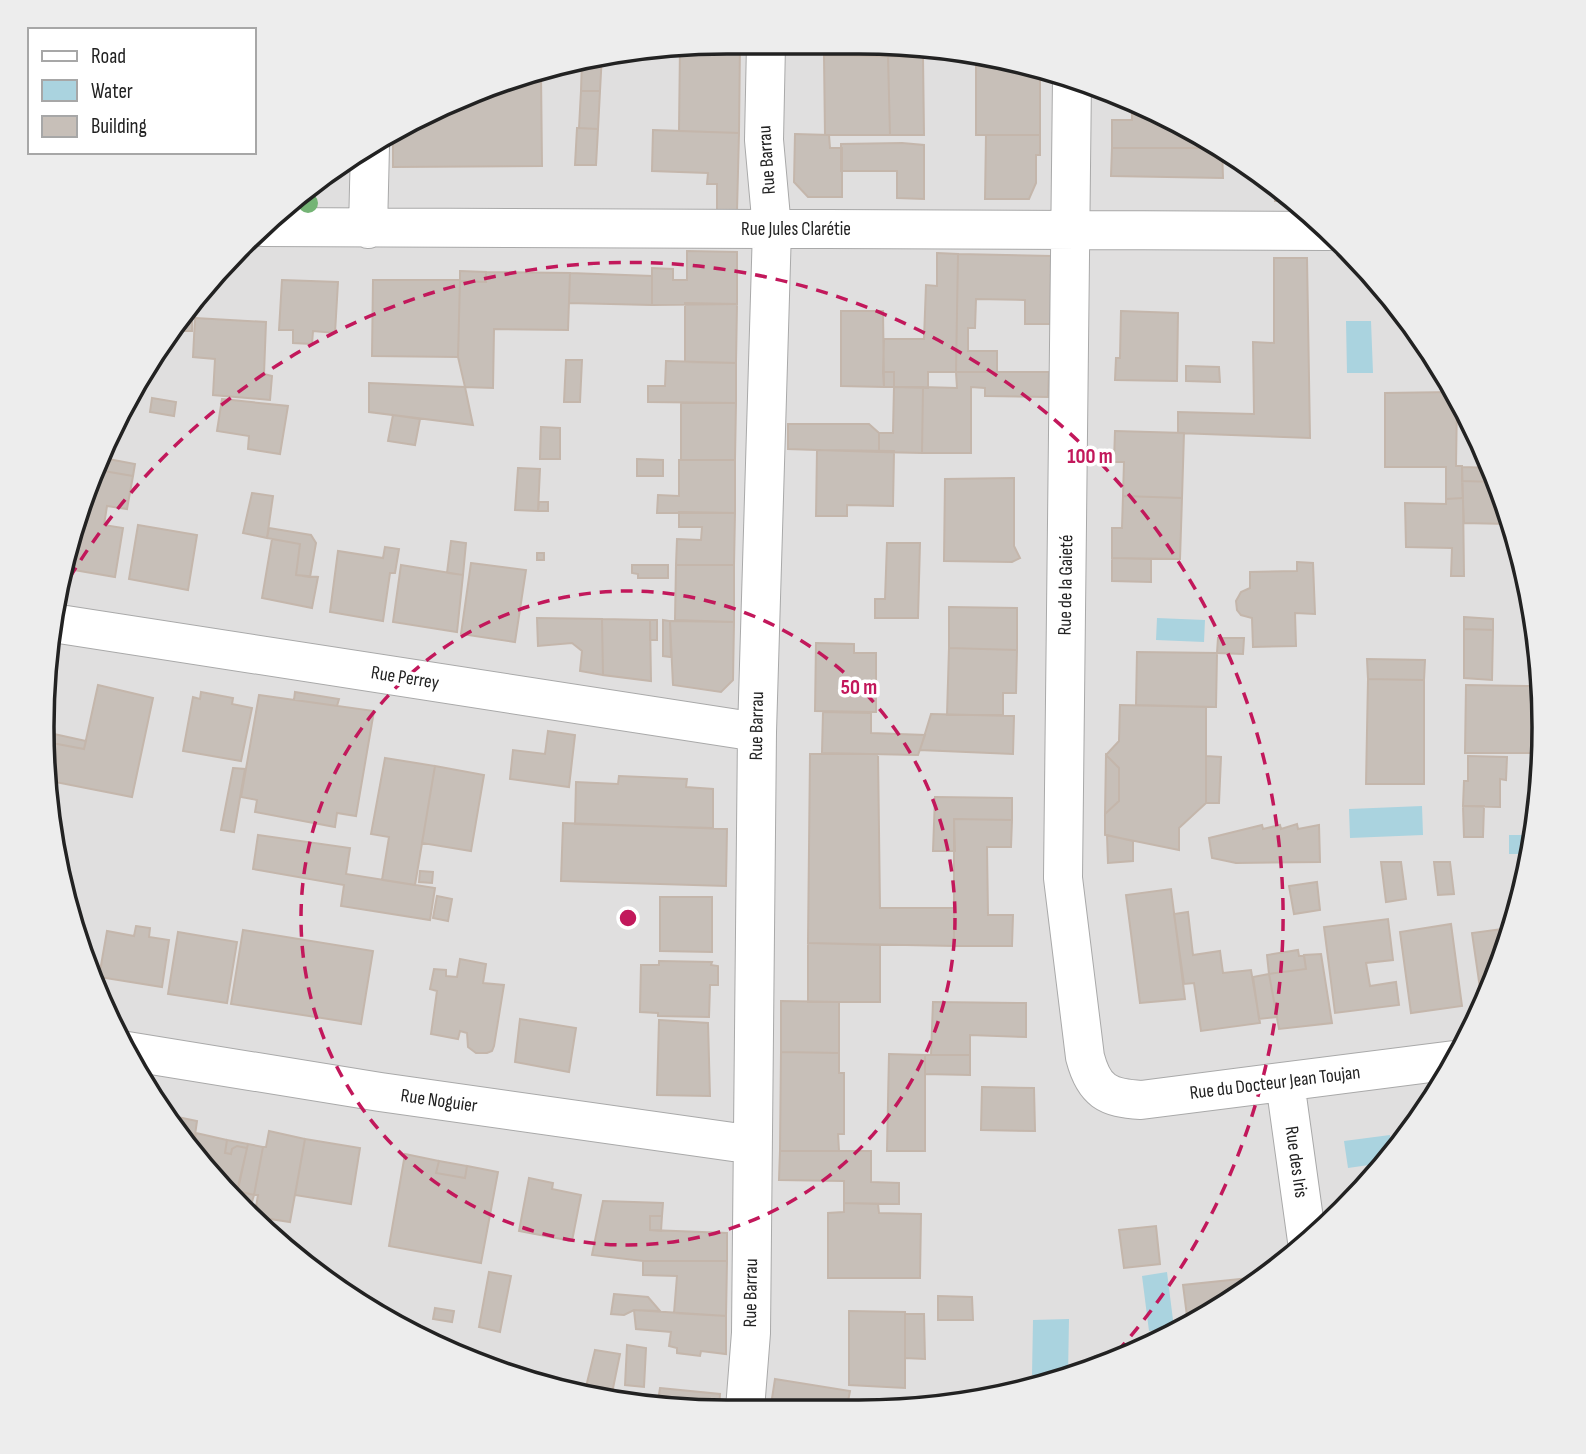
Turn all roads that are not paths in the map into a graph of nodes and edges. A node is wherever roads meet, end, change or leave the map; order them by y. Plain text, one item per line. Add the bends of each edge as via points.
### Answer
1 (766, 54) edge
2 (1072, 89) edge
3 (370, 157) edge
4 (276, 227) edge
5 (368, 229) junction
6 (772, 229) junction
7 (1070, 229) junction
8 (1314, 231) edge
9 (62, 624) edge
10 (757, 732) junction
11 (139, 1053) edge
12 (1443, 1061) edge
13 (1285, 1082) junction
14 (1099, 1086) joint
15 (752, 1142) junction
16 (1306, 1231) edge
17 (746, 1400) edge

1 - 6 street, Rue Barrau via 764,140
2 - 7 street, Rue de la Gaieté
3 - 5 street
4 - 5 street, Rue Jules Clarétie
5 - 6 street, Rue Jules Clarétie
6 - 7 street, Rue Jules Clarétie
6 - 10 street, Rue Barrau
7 - 8 street, Rue Jules Clarétie
7 - 14 street, Rue de la Gaieté via 1063,878 1085,1057
9 - 10 street, Rue Perrey
10 - 15 street, Rue Barrau
11 - 15 street, Rue Noguier via 380,1092
12 - 13 street, Rue du Docteur Jean Toujan
13 - 14 street, Rue du Docteur Jean Toujan via 1141,1100 1116,1098
13 - 16 street, Rue des Iris
15 - 17 street, Rue Barrau via 751,1333

